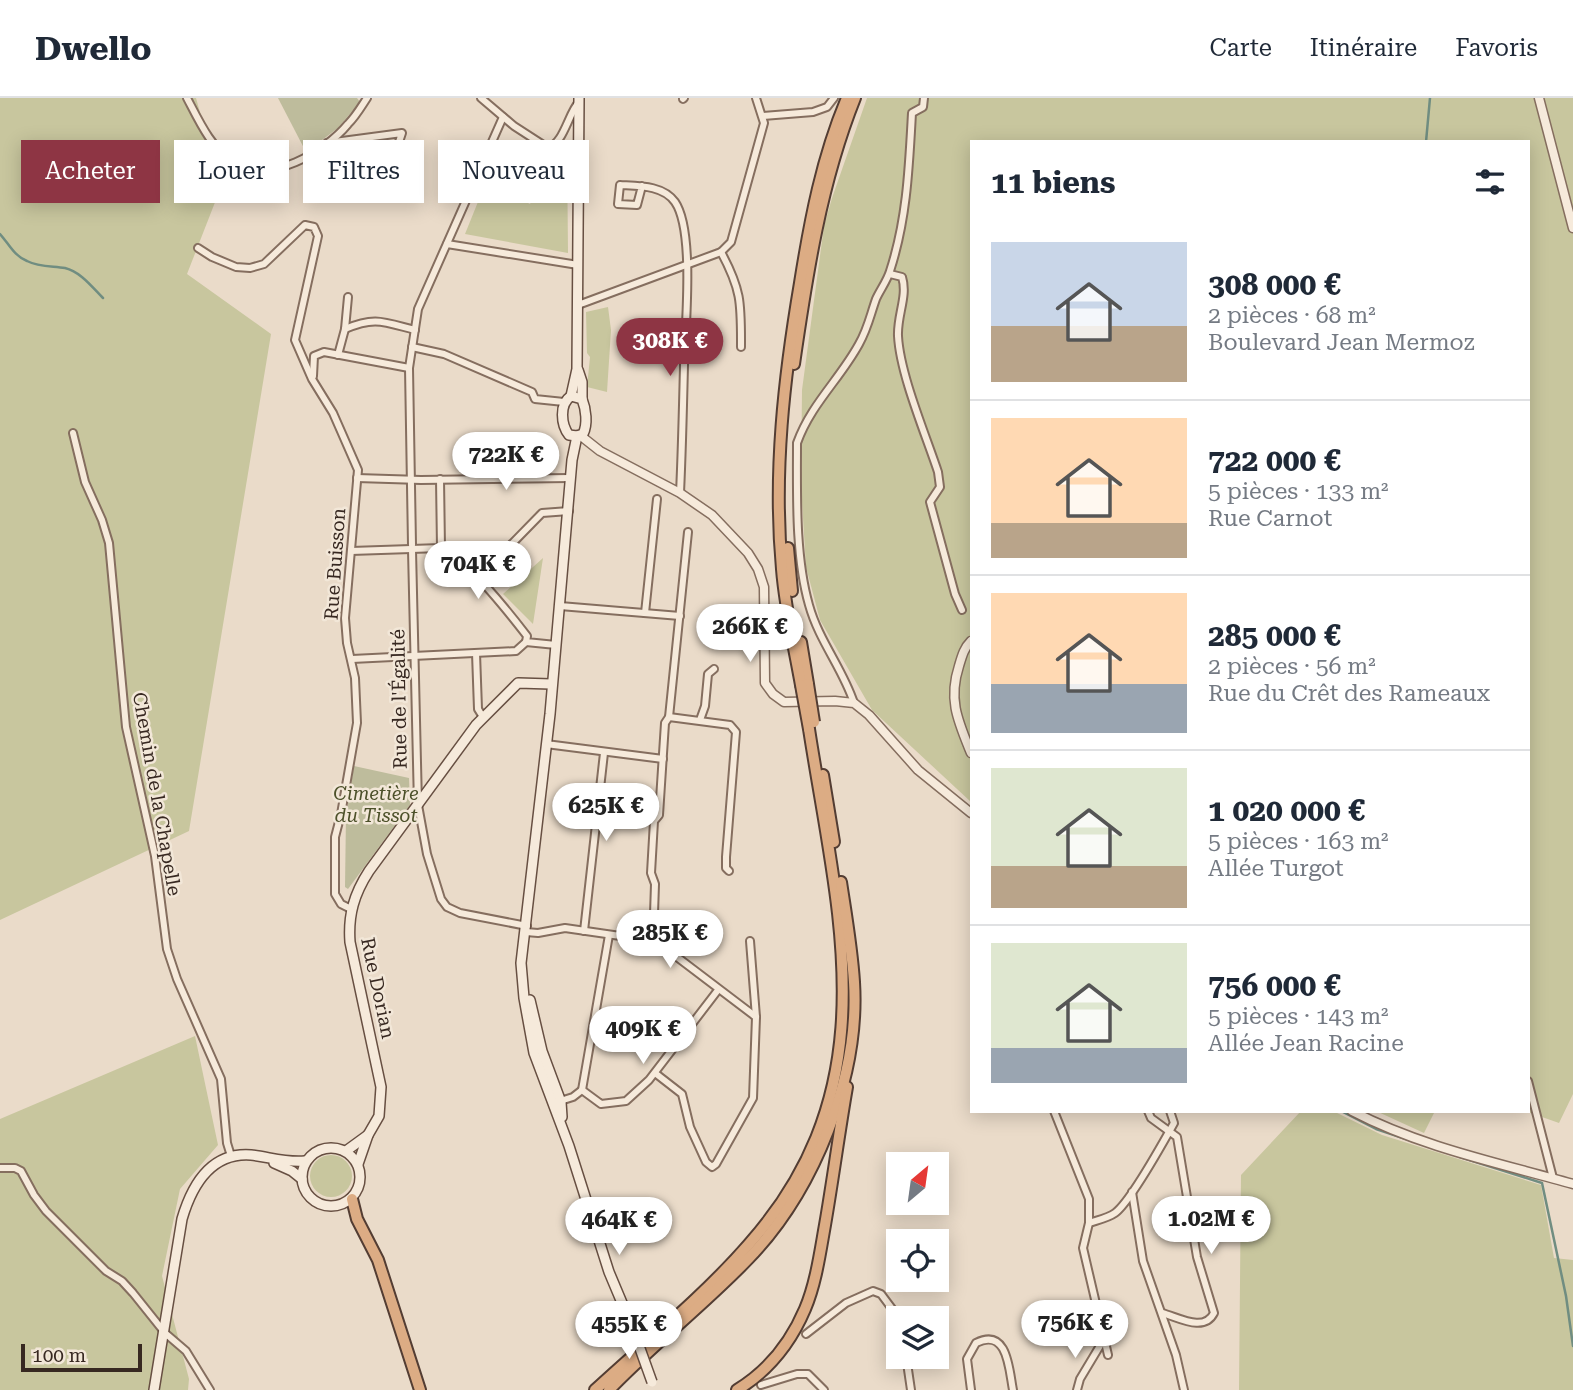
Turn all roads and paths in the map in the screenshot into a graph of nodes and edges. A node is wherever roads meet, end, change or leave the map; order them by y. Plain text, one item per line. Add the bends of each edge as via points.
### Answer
1 (187, 98) edge
2 (367, 98) edge
3 (481, 98) edge
4 (756, 98) edge
5 (834, 98) edge
6 (847, 98) edge
7 (855, 98) edge
8 (924, 98) edge
9 (1539, 98) edge
10 (580, 99) edge
11 (763, 116) junction
12 (503, 117) junction
13 (330, 140) edge
14 (353, 140) edge
15 (400, 140) edge
16 (303, 158) edge
17 (642, 186) junction
18 (1573, 228) edge
19 (447, 244) junction
20 (198, 248) dead end
21 (721, 252) junction
22 (687, 263) junction
23 (578, 265) junction
24 (890, 274) junction
25 (348, 297) dead end
26 (578, 305) junction
27 (345, 329) junction
28 (415, 330) junction
29 (412, 347) junction
30 (741, 347) dead end
31 (338, 355) junction
32 (409, 368) junction
33 (577, 369) junction
34 (313, 379) junction
35 (567, 399) junction
36 (582, 399) junction
37 (73, 433) dead end
38 (578, 434) junction
39 (357, 478) junction
40 (571, 478) junction
41 (440, 479) junction
42 (412, 480) junction
43 (680, 494) junction
44 (657, 499) dead end
45 (569, 511) junction
46 (688, 531) dead end
47 (412, 547) junction
48 (441, 548) junction
49 (351, 551) junction
50 (485, 552) dead end
51 (560, 607) junction
52 (962, 610) dead end
53 (645, 612) junction
54 (680, 616) junction
55 (527, 639) junction
56 (970, 642) edge
57 (556, 645) junction
58 (476, 653) junction
59 (414, 657) junction
60 (352, 659) junction
61 (714, 669) dead end
62 (551, 684) junction
63 (805, 684) junction
64 (854, 703) junction
65 (483, 717) junction
66 (669, 717) junction
67 (700, 720) junction
68 (812, 729) junction
69 (546, 744) junction
70 (970, 751) edge
71 (604, 753) junction
72 (663, 759) junction
73 (418, 805) junction
74 (970, 812) edge
75 (729, 871) dead end
76 (351, 909) junction
77 (526, 929) junction
78 (584, 930) junction
79 (609, 935) junction
80 (648, 935) junction
81 (750, 941) dead end
82 (718, 990) junction
83 (756, 1017) junction
84 (852, 1035) junction
85 (655, 1073) junction
86 (1530, 1089) edge
87 (582, 1090) junction
88 (557, 1102) junction
89 (1055, 1113) edge
90 (1149, 1113) edge
91 (1171, 1113) edge
92 (1356, 1113) edge
93 (1170, 1130) junction
94 (368, 1135) junction
95 (346, 1152) junction
96 (231, 1156) junction
97 (267, 1159) junction
98 (305, 1161) junction
99 (358, 1164) junction
100 (0, 1168) edge
101 (1553, 1178) junction
102 (302, 1179) junction
103 (1573, 1184) edge
104 (1132, 1192) junction
105 (352, 1199) junction
106 (1089, 1223) junction
107 (890, 1306) edge
108 (1161, 1313) junction
109 (165, 1332) junction
110 (806, 1334) dead end
111 (1104, 1339) junction
112 (1108, 1355) dead end
113 (908, 1369) edge
114 (761, 1385) dead end
115 (654, 1386) edge
116 (154, 1390) edge
117 (210, 1390) edge
118 (420, 1390) edge
119 (596, 1390) edge
120 (609, 1390) edge
121 (737, 1390) edge
122 (824, 1390) edge
123 (911, 1390) edge
124 (971, 1390) edge
125 (1013, 1390) edge
126 (1077, 1390) edge
127 (1184, 1390) edge

1 - 16 street via 206,134 236,164 263,171
2 - 13 street via 347,126
3 - 12 street
4 - 11 street
5 - 11 street via 814,112
6 - 63 highway via 820,174 810,219 789,345 778,462 782,570
7 - 63 highway via 817,226 796,351 786,452 791,580
8 - 24 street via 923,107 912,113 908,193
9 - 18 street
10 - 12 street via 556,143 548,148
10 - 23 main road
11 - 21 street via 736,230
12 - 19 street, Rue de l'Égalité
14 - 15 street via 402,133
17 - 17 street via 621,185 618,205 638,205
17 - 22 street via 664,192 675,202
19 - 23 street
19 - 28 street, Rue de l'Égalité via 418,309
20 - 34 street, Rue Buisson via 236,267 250,268 264,264 305,225 314,227 318,236 315,256 295,340
21 - 22 street
21 - 30 street via 741,298
22 - 26 street
22 - 43 street
23 - 26 main road
24 - 52 street via 902,277 906,288 898,335 902,363 938,472 940,487 930,502
24 - 64 street via 869,326 823,393 797,443 801,566 809,606
25 - 27 street
26 - 33 main road
27 - 28 street via 375,320
27 - 31 street
28 - 29 street, Rue de l'Égalité
29 - 32 street, Rue de l'Égalité
29 - 35 street via 444,354 532,392 535,399
31 - 32 street
31 - 34 street via 324,352 314,356
32 - 42 street, Rue de l'Égalité
33 - 35 main road
33 - 36 main road
34 - 39 street, Rue Buisson via 333,413 358,470
35 - 36 main road
35 - 38 main road via 564,425
36 - 38 main road
37 - 96 street, Chemin de la Chapelle via 85,482 109,543 126,727 155,856 167,949 221,1079
38 - 40 main road
38 - 43 street
39 - 42 street
39 - 49 street, Rue Buisson
40 - 41 street
40 - 45 main road
41 - 42 street
41 - 48 street
42 - 47 street, Rue de l'Égalité
43 - 64 street via 712,515 758,569 764,587 765,683 773,694 784,702
44 - 53 street
45 - 50 street via 542,513 500,556
45 - 51 main road
46 - 54 street
47 - 48 street
47 - 49 street
47 - 59 street, Rue de l'Égalité
48 - 55 street via 461,561
49 - 60 street, Rue Buisson via 345,618
51 - 53 street
51 - 57 main road
53 - 54 street
54 - 66 street
55 - 57 street
55 - 58 street via 516,651
56 - 70 street via 963,652 953,696
57 - 62 main road
58 - 59 street
58 - 65 street via 478,709
59 - 60 street
59 - 73 street, Rue de l'Égalité
60 - 76 street, Rue Buisson via 357,723 335,836 335,894
61 - 67 street via 708,674
62 - 65 main road, Rue Dorian via 518,683
62 - 69 main road
63 - 68 highway, bridge
64 - 74 street via 918,770
65 - 73 main road, Rue Dorian
66 - 67 street
66 - 72 street
67 - 75 street via 730,725 736,732 726,857
68 - 84 highway via 849,934 854,984
68 - 119 highway via 843,974 841,1041 827,1108 802,1168 750,1244
69 - 71 street
69 - 77 main road
71 - 72 street
71 - 78 street
72 - 80 street via 659,815 654,821 654,914
73 - 76 main road, Rue Dorian via 361,883
73 - 77 street, Rue de l'Égalité via 427,854 447,907
76 - 94 main road, Rue Dorian via 351,953 381,1087 379,1116
77 - 78 street via 538,933
77 - 88 main road via 521,963 528,1026 534,1054
78 - 79 street
79 - 80 street via 641,939
79 - 87 street
80 - 82 street
81 - 83 street
82 - 83 street
82 - 85 street
83 - 85 street via 753,1098 712,1167 690,1127 681,1094
84 - 120 highway via 835,1110 790,1204 751,1256
84 - 121 highway via 828,1207 806,1308 777,1356
85 - 87 street via 626,1101 601,1104
86 - 101 street
87 - 88 street
88 - 115 main road, bridge via 609,1272
89 - 106 street via 1089,1199
90 - 93 street
91 - 93 street via 1174,1123
92 - 101 street via 1461,1153
93 - 104 street
93 - 108 street via 1177,1137 1196,1257 1214,1313 1202,1324
94 - 95 main road
94 - 99 main road, Rue Dorian
95 - 98 main road via 323,1149
95 - 99 main road
96 - 97 main road
96 - 109 main road via 208,1169 189,1196
97 - 98 main road
97 - 102 main road
98 - 102 main road
99 - 105 main road via 360,1186
100 - 109 street via 21,1171 46,1211 122,1281
101 - 103 street
102 - 105 main road via 306,1192 319,1204 334,1207
104 - 106 street via 1117,1212
104 - 108 street via 1143,1261
105 - 118 highway via 378,1260
106 - 111 street via 1083,1248
107 - 110 street via 873,1291 846,1303
108 - 127 street
109 - 116 main road
109 - 117 street via 186,1351
111 - 112 street
111 - 126 street
113 - 123 street
114 - 122 street via 808,1374
124 - 125 street via 967,1359 976,1343 986,1340 999,1343 1007,1354

